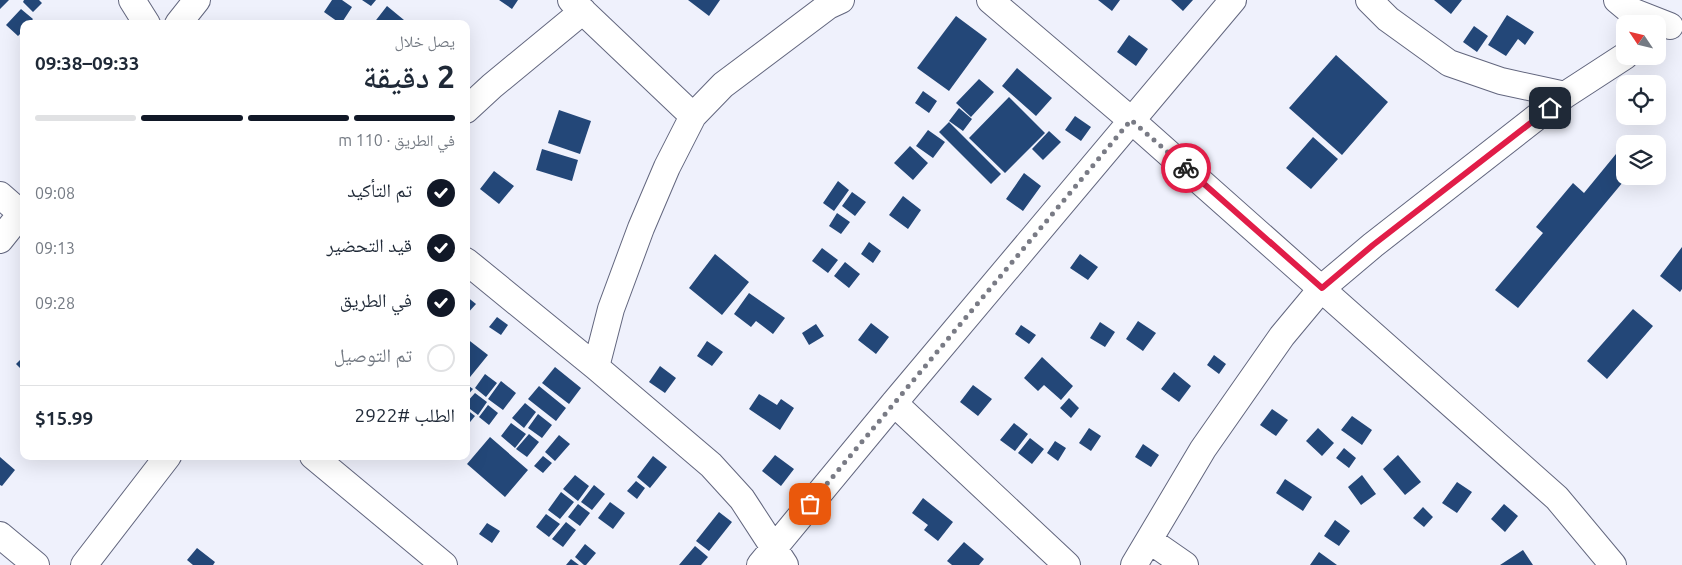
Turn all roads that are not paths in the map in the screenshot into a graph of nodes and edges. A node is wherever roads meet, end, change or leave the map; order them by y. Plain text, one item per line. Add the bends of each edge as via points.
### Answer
1 (132, 0) edge
2 (197, 0) edge
3 (841, 0) edge
4 (990, 0) edge
5 (1233, 0) edge
6 (1369, 0) edge
7 (1617, 0) edge
8 (577, 6) edge
9 (144, 20) edge
10 (181, 20) edge
11 (1670, 27) edge
12 (1616, 62) edge
13 (1565, 95) junction
14 (470, 106) edge
15 (693, 116) junction
16 (1131, 120) junction
17 (0, 195) edge
18 (20, 211) edge
19 (20, 217) edge
20 (0, 240) edge
21 (470, 264) edge
22 (1322, 288) junction
23 (596, 367) junction
24 (894, 403) junction
25 (165, 460) edge
26 (317, 460) edge
27 (0, 534) edge
28 (1148, 540) junction
29 (773, 559) edge
30 (431, 561) edge
31 (36, 565) edge
32 (84, 565) edge
33 (1068, 565) edge
34 (1134, 565) edge
35 (1185, 565) edge
36 (1613, 565) edge

1 - 9 street
2 - 10 street
3 - 15 street via 828,6 723,85
4 - 16 street
5 - 16 street
6 - 13 street via 1388,19 1449,62 1501,81
7 - 11 street via 1629,10
8 - 14 street
8 - 15 street
12 - 13 street
13 - 22 street
15 - 23 street via 641,228 610,309
16 - 22 street
16 - 24 street
17 - 18 street
19 - 20 street
21 - 23 street
22 - 28 street via 1282,336 1203,449
22 - 36 street via 1557,498
23 - 29 street via 711,465 742,499
24 - 29 street
24 - 33 street
25 - 32 street
26 - 30 street
27 - 31 street
28 - 34 street
28 - 35 street

